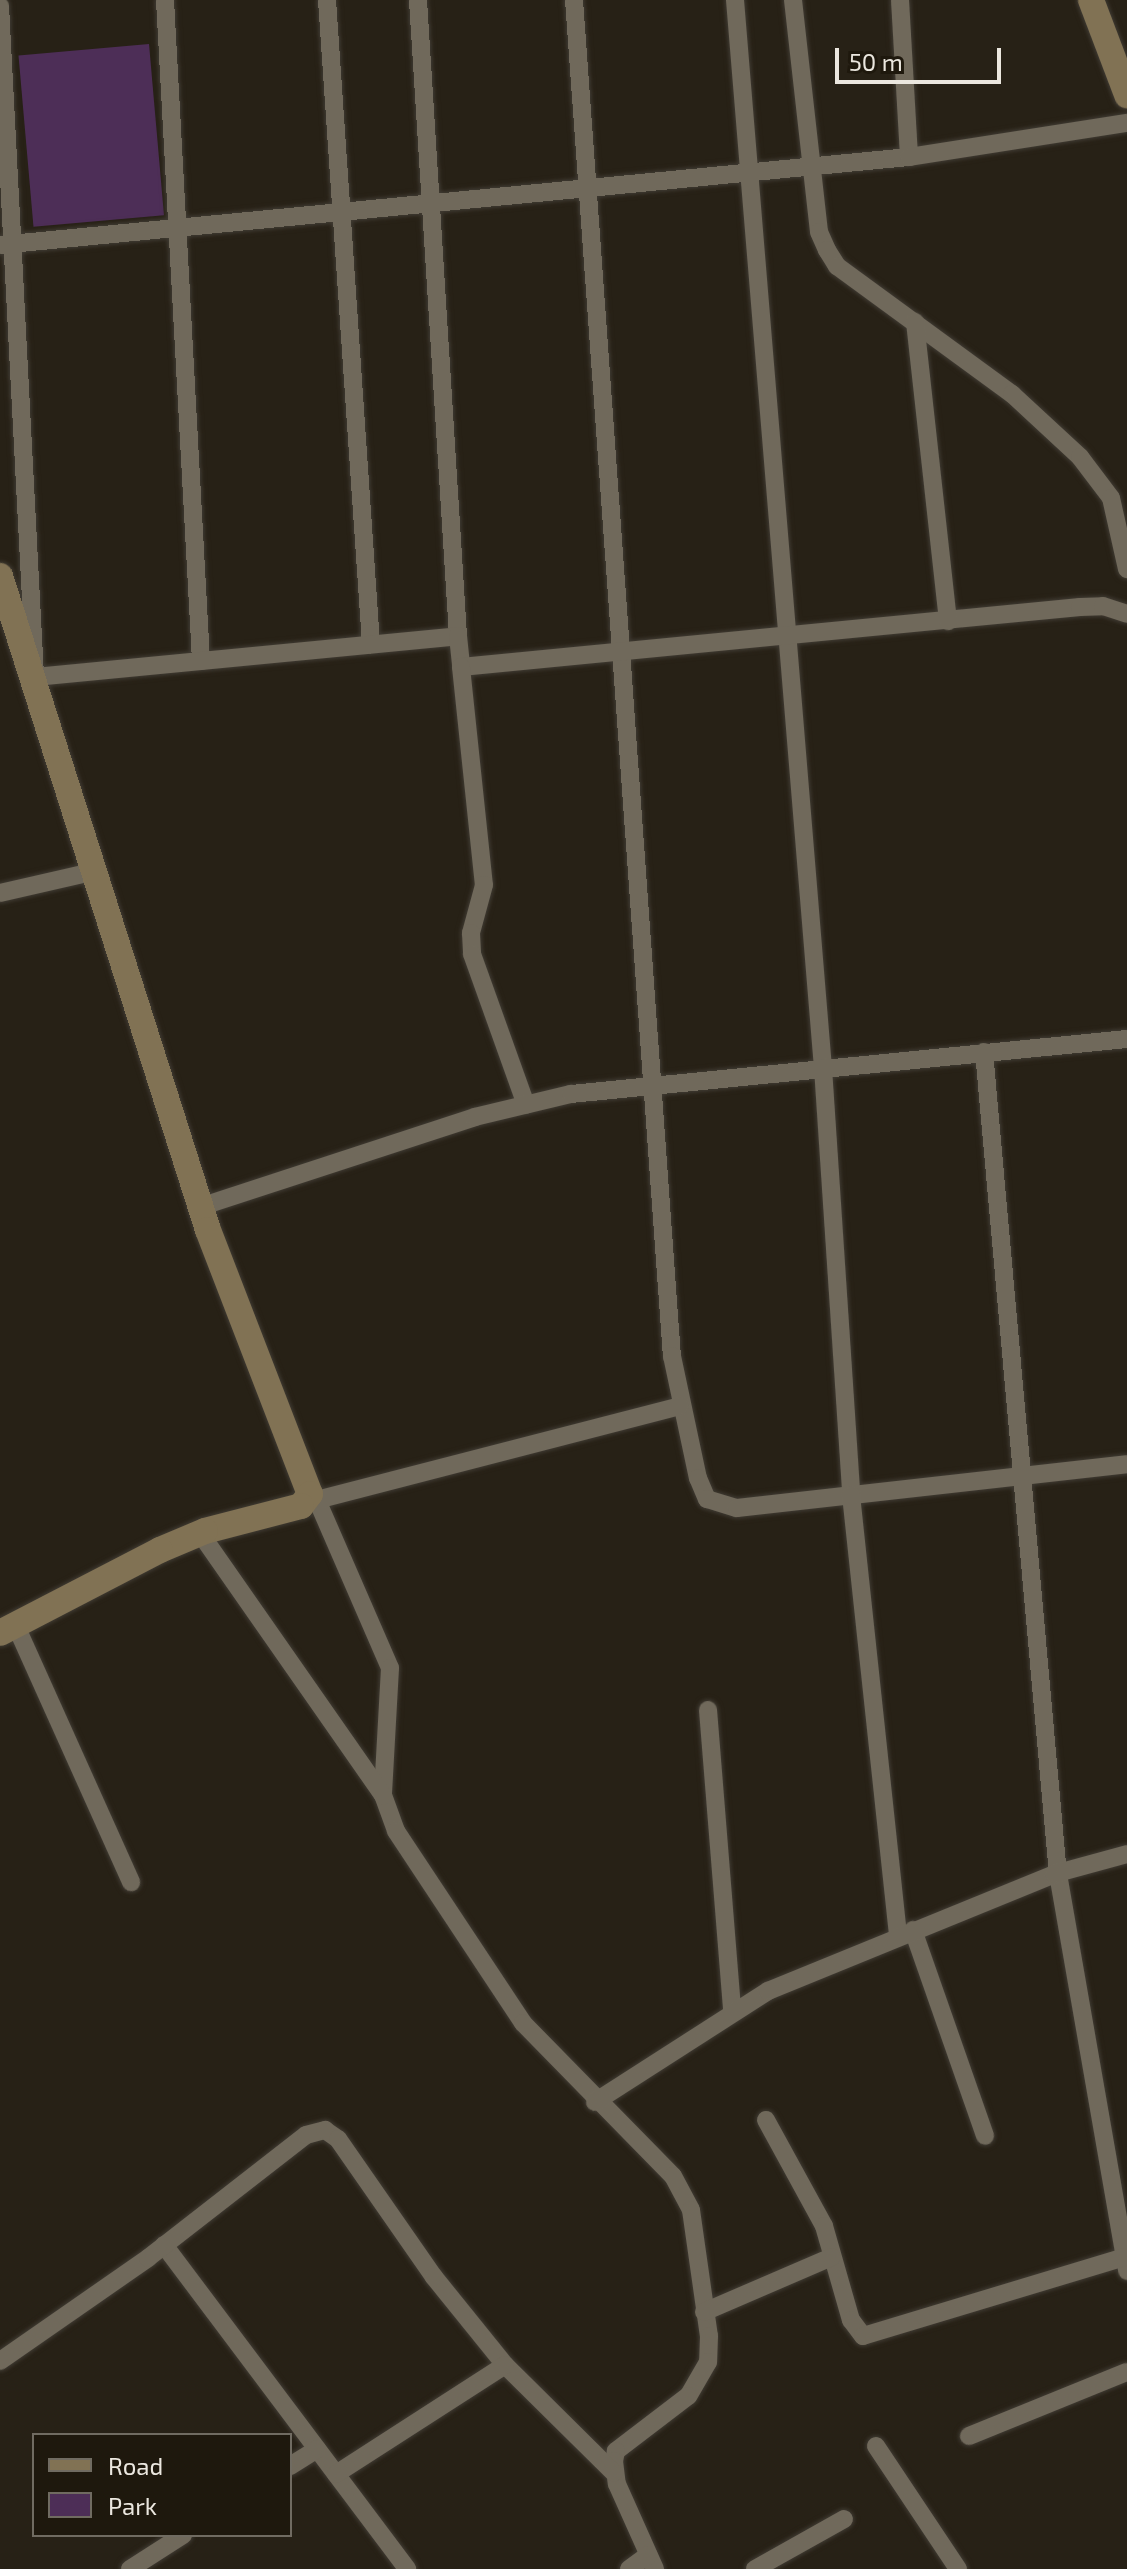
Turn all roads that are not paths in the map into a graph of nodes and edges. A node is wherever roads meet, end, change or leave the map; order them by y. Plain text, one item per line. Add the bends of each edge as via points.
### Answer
1 (165, 0) edge
2 (327, 0) edge
3 (418, 0) edge
4 (574, 0) edge
5 (735, 0) edge
6 (793, 0) edge
7 (900, 0) edge
8 (1091, 0) edge
9 (0, 6) edge
10 (1127, 95) edge
11 (1127, 123) edge
12 (909, 157) junction
13 (810, 164) junction
14 (748, 169) junction
15 (589, 185) junction
16 (433, 202) junction
17 (344, 210) junction
18 (180, 226) junction
19 (8, 244) edge
20 (915, 322) junction
21 (1127, 569) edge
22 (0, 576) edge
23 (1127, 614) edge
24 (948, 621) junction
25 (788, 634) junction
26 (458, 636) junction
27 (371, 644) junction
28 (622, 651) junction
29 (201, 661) junction
30 (461, 667) junction
31 (35, 677) junction
32 (92, 872) junction
33 (0, 893) edge
34 (1127, 1039) edge
35 (984, 1052) junction
36 (823, 1068) junction
37 (652, 1082) junction
38 (526, 1105) junction
39 (200, 1207) junction
40 (680, 1406) junction
41 (1127, 1464) edge
42 (1019, 1475) junction
43 (851, 1495) junction
44 (313, 1501) junction
45 (200, 1533) junction
46 (8, 1630) edge
47 (708, 1710) dead end
48 (383, 1795) junction
49 (1127, 1854) edge
50 (1058, 1874) junction
51 (131, 1882) dead end
52 (905, 1933) junction
53 (732, 2011) junction
54 (595, 2102) junction
55 (766, 2120) dead end
56 (985, 2136) dead end
57 (164, 2245) junction
58 (832, 2257) junction
59 (1126, 2264) edge
60 (704, 2312) junction
61 (0, 2361) edge
62 (505, 2365) junction
63 (1127, 2372) edge
64 (969, 2436) dead end
65 (876, 2446) dead end
66 (317, 2449) junction
67 (292, 2465) edge
68 (614, 2473) junction
69 (336, 2474) junction
70 (844, 2519) dead end
71 (180, 2537) edge
72 (652, 2562) edge
73 (130, 2569) edge
74 (407, 2569) edge
75 (629, 2569) edge
76 (755, 2569) edge
77 (958, 2569) edge

1 - 18 street
2 - 17 street
3 - 16 street
4 - 15 street
5 - 14 street
6 - 13 street
7 - 12 street
8 - 10 street
9 - 19 street
11 - 12 street
12 - 13 street
13 - 14 street
13 - 20 street via 819,232 837,266
14 - 15 street
14 - 25 street
15 - 16 street
15 - 28 street
16 - 17 street
16 - 26 street
17 - 18 street
17 - 27 street
18 - 19 street
18 - 29 street
19 - 31 street
20 - 21 street via 1012,394 1101,479 1111,498
20 - 24 street
22 - 31 street
23 - 24 street via 1103,606
24 - 25 street
25 - 28 street
25 - 36 street
26 - 27 street
26 - 30 street
27 - 29 street
28 - 30 street
28 - 37 street
29 - 31 street
30 - 38 street via 484,885 471,933 472,954
31 - 32 street
32 - 33 street
32 - 39 street
34 - 35 street
35 - 36 street
35 - 42 street
36 - 37 street
36 - 43 street
37 - 38 street
37 - 40 street
38 - 39 street
39 - 44 street
40 - 43 street via 698,1478 715,1505 737,1508
40 - 44 street
41 - 42 street
42 - 43 street
42 - 50 street
43 - 52 street
44 - 45 street
44 - 48 street via 390,1668
45 - 46 street
45 - 48 street
46 - 51 street
47 - 53 street
48 - 54 street via 396,1831 523,2023
49 - 50 street
50 - 52 street
50 - 59 street
52 - 53 street
52 - 56 street
53 - 54 street
54 - 60 street via 685,2193
55 - 58 street via 811,2198
57 - 61 street
57 - 62 street via 306,2135 325,2130 338,2139 434,2277
57 - 66 street
58 - 59 street via 851,2320 863,2336
58 - 60 street
60 - 68 street via 709,2336 703,2378 688,2396 616,2451
62 - 68 street
62 - 69 street
63 - 64 street
65 - 77 street
66 - 67 street
66 - 69 street
68 - 72 street
69 - 74 street
70 - 76 street
71 - 73 street
72 - 75 street

